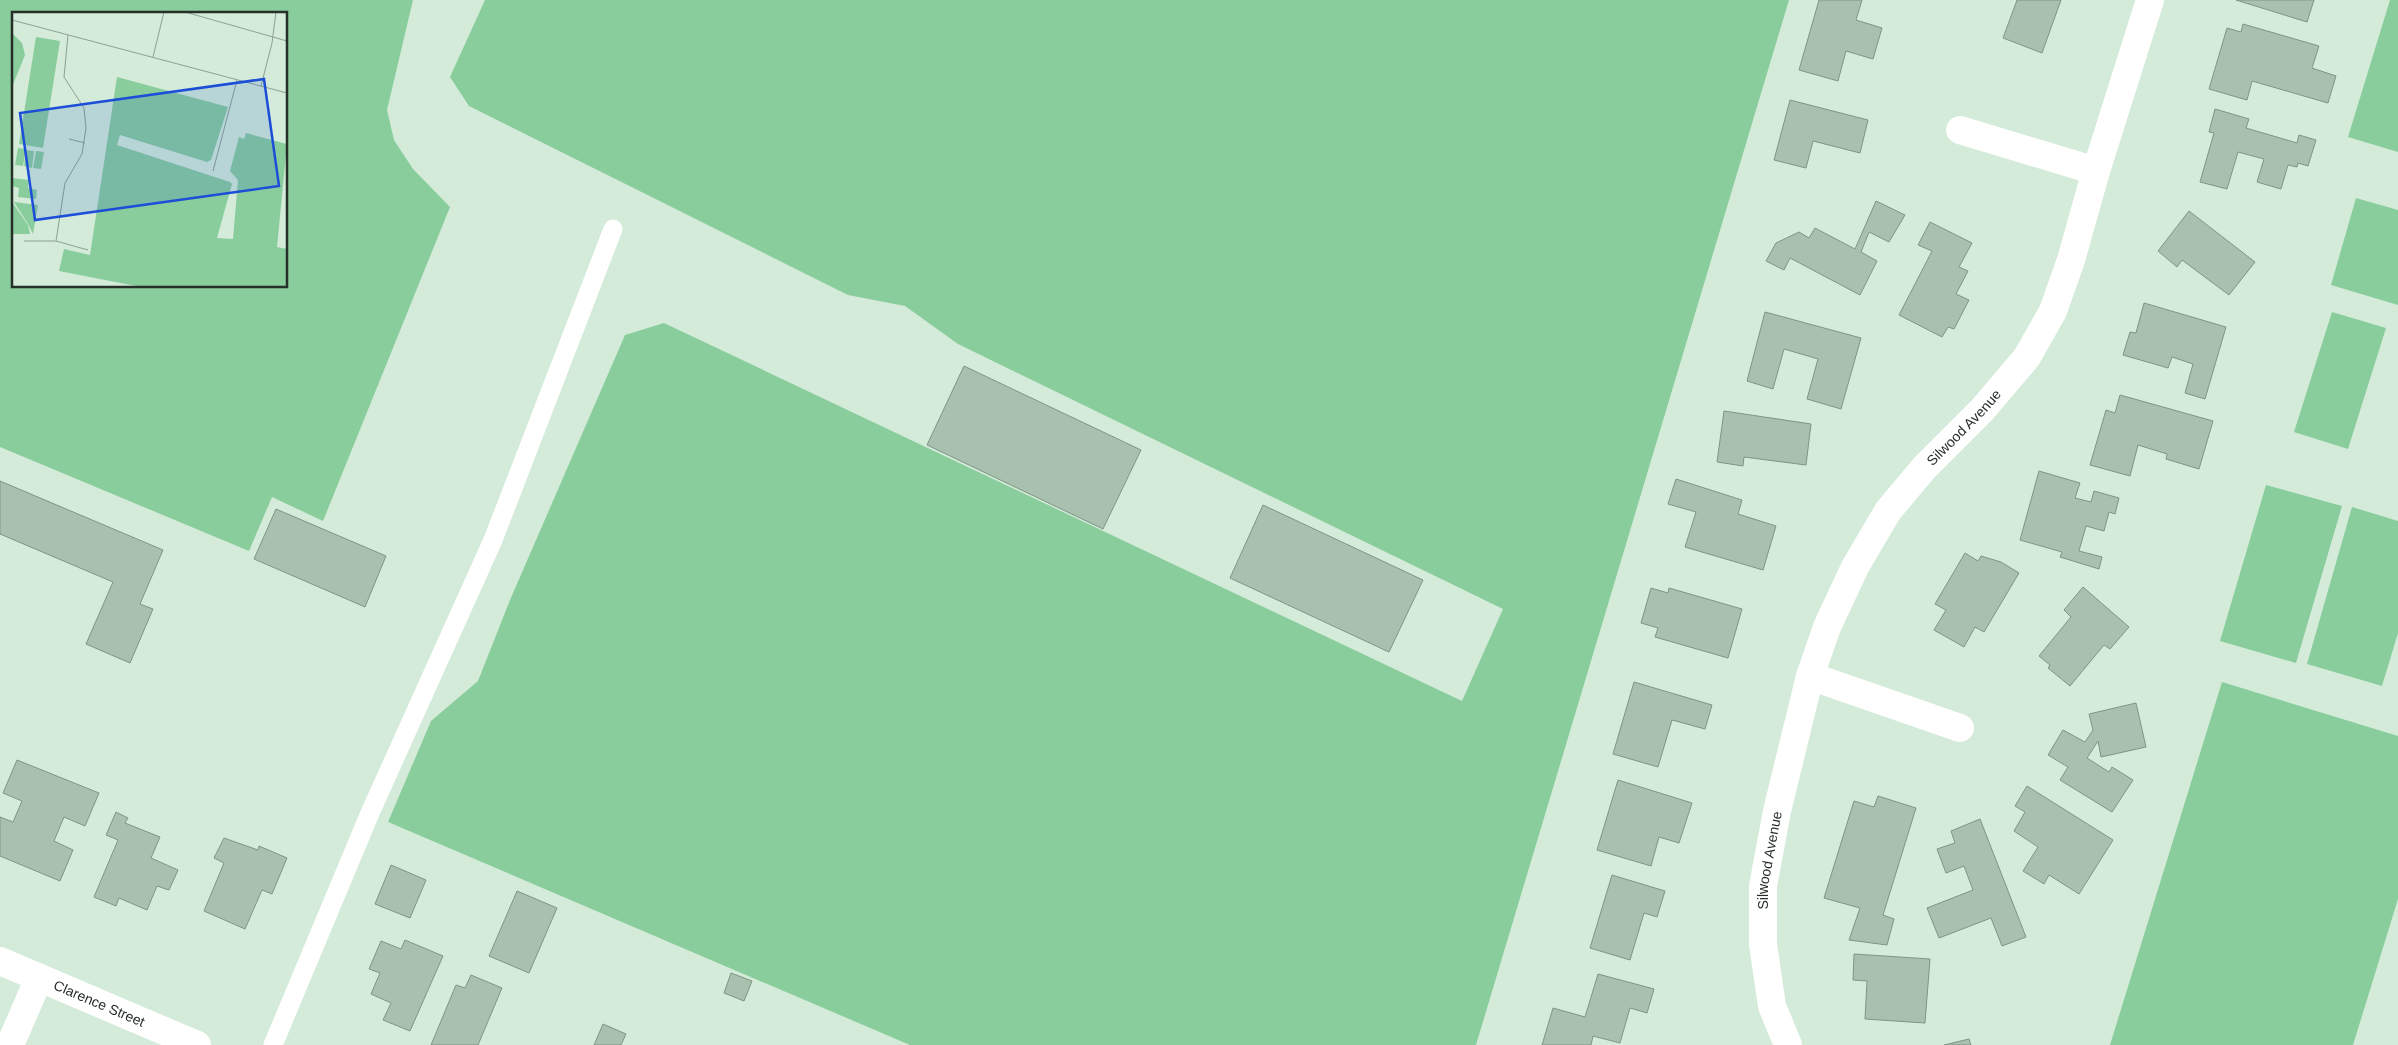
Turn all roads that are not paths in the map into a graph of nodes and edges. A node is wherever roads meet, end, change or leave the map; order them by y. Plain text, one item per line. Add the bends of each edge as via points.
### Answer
1 (2150, 0) edge
2 (1960, 130) dead end
3 (2096, 171) junction
4 (613, 230) dead end
5 (1810, 676) junction
6 (1960, 728) dead end
7 (0, 962) edge
8 (39, 978) junction
9 (10, 1045) edge
10 (197, 1045) edge
11 (273, 1045) edge
12 (1788, 1045) edge

1 - 3 street, Silwood Avenue
2 - 3 street
3 - 5 street, Silwood Avenue via 2053,311 2027,358 1888,511 1855,567 1827,627
4 - 11 lane via 493,540 370,813
5 - 6 street
5 - 12 street, Silwood Avenue via 1777,811 1763,886 1763,944 1772,1006
7 - 8 street, Clarence Street
8 - 9 street
8 - 10 street, Clarence Street

